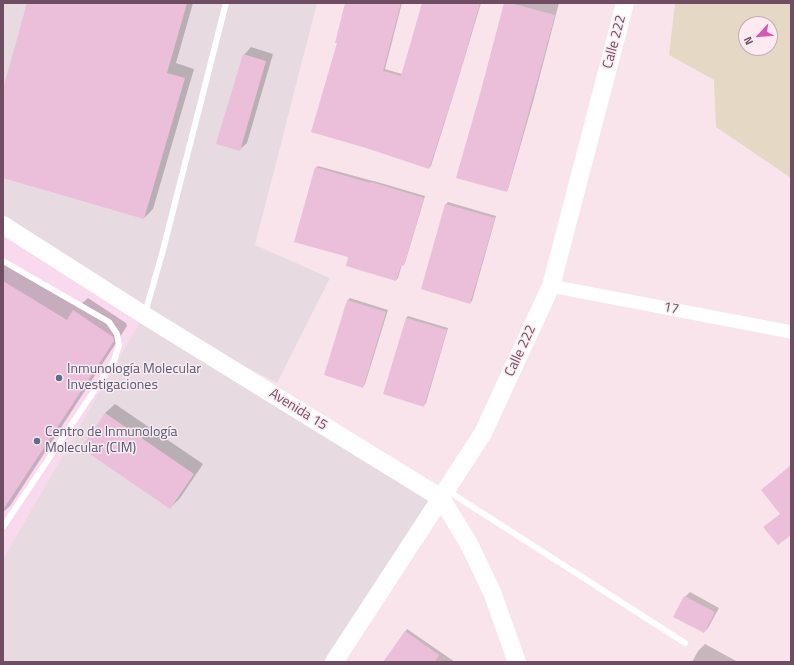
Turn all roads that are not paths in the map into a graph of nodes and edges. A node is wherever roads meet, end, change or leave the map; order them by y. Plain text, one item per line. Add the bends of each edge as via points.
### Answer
1 (226, 3) edge
2 (625, 3) edge
3 (3, 225) edge
4 (3, 261) edge
5 (551, 286) junction
6 (144, 315) junction
7 (791, 332) edge
8 (444, 494) junction
9 (3, 527) edge
10 (685, 643) dead end
11 (334, 662) edge
12 (517, 662) edge

1 - 6 lane
2 - 5 main road, Calle 222
3 - 6 main road, Avenida 15
4 - 9 lane via 108,322 117,334 119,345 114,361
5 - 7 street, 17
5 - 8 main road, Calle 222 via 483,433
6 - 8 main road, Avenida 15
8 - 10 lane
8 - 11 main road, Calle 222
8 - 12 main road, Avenida 15 via 492,592

